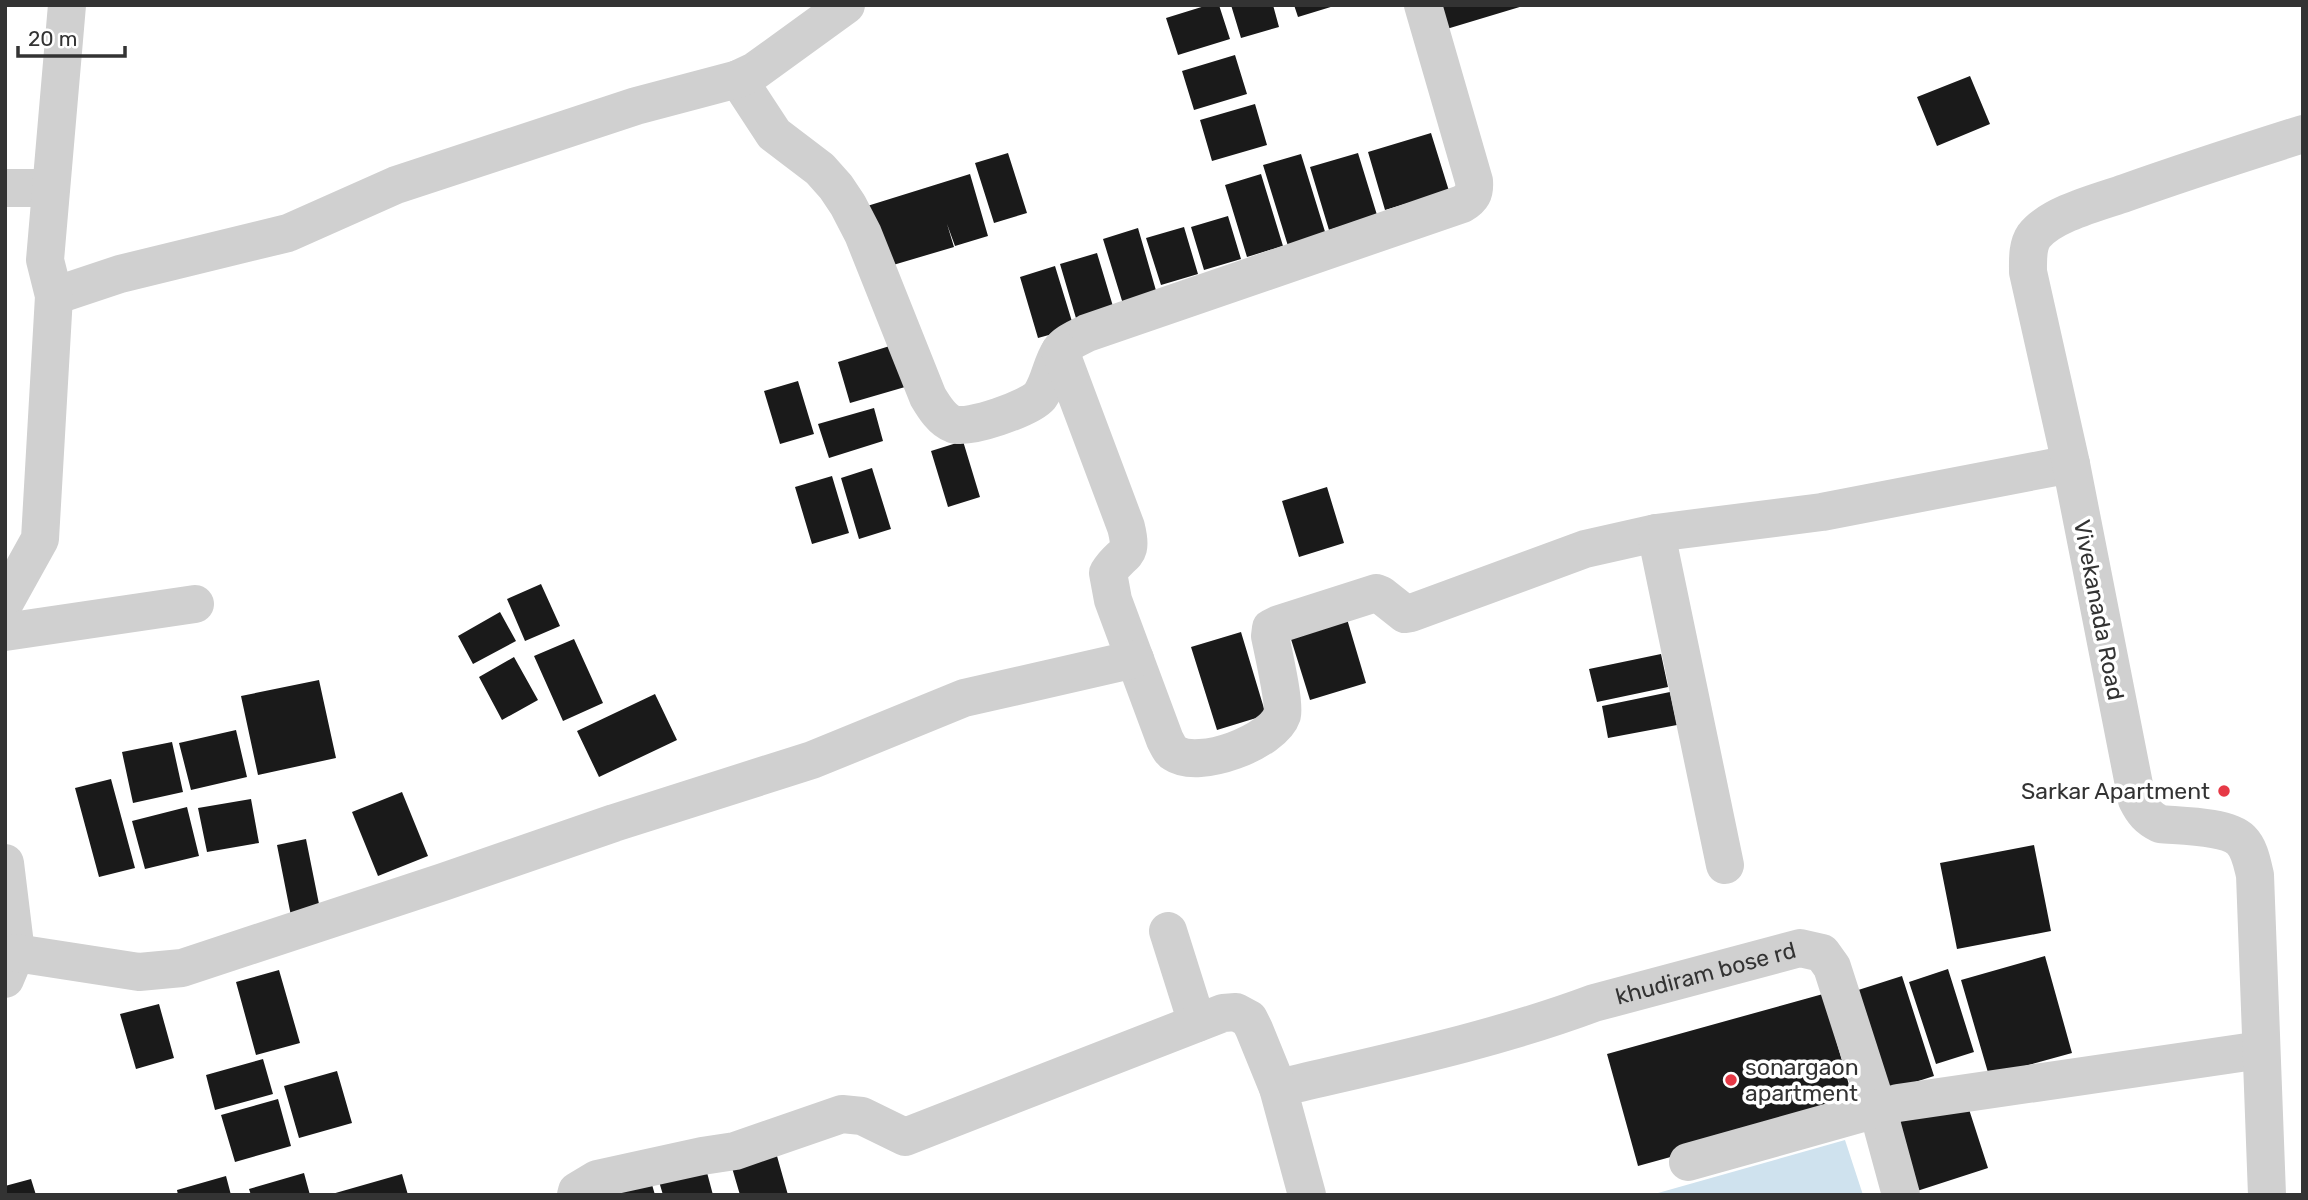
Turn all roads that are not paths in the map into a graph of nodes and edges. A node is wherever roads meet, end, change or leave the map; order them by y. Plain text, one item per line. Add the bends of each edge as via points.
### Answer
1 (67, 5) edge
2 (846, 5) edge
3 (1423, 5) edge
4 (738, 79) junction
5 (2303, 134) edge
6 (5, 188) edge
7 (51, 188) junction
8 (54, 296) junction
9 (1060, 351) junction
10 (2071, 464) junction
11 (1656, 533) junction
12 (5, 601) edge
13 (195, 604) dead end
14 (5, 632) edge
15 (1135, 659) junction
16 (5, 863) edge
17 (1725, 865) dead end
18 (1168, 931) dead end
19 (11, 966) edge
20 (1197, 1023) junction
21 (2261, 1049) junction
22 (1278, 1088) junction
23 (1877, 1107) junction
24 (1688, 1162) dead end
25 (576, 1195) edge
26 (1307, 1195) edge
27 (1901, 1195) edge
28 (2267, 1195) edge

1 - 7 street
2 - 4 street
3 - 9 street via 1474,181 1471,199 1087,333
4 - 8 street via 636,106 396,185 288,233 120,274
4 - 9 street via 774,134 820,169 848,205 928,397 945,419 967,425 1038,398
5 - 10 street, Vivekanada Road via 2077,210 2034,237 2028,272
6 - 7 street
7 - 8 street via 45,260
8 - 12 street via 40,539
9 - 15 street via 1126,527 1129,548 1107,577
10 - 11 street via 1822,512
10 - 21 street, Vivekanada Road via 2137,800 2151,820 2225,831 2239,838 2249,851 2255,875
11 - 15 street via 1585,549 1411,613 1405,614 1376,593 1271,628 1283,712 1277,726 1223,754 1198,760 1172,753
11 - 17 street
13 - 14 street
15 - 19 street via 964,698 812,760 182,968 139,972
16 - 19 street
18 - 20 street
20 - 22 street via 1236,1012 1249,1020
20 - 25 street via 905,1137 862,1116 842,1114 735,1151 597,1180
21 - 23 street
21 - 28 street, Vivekanada Road
22 - 23 street, khudiram bose rd via 1439,1049 1800,948 1822,953 1832,967
22 - 26 street
23 - 24 street
23 - 27 street

